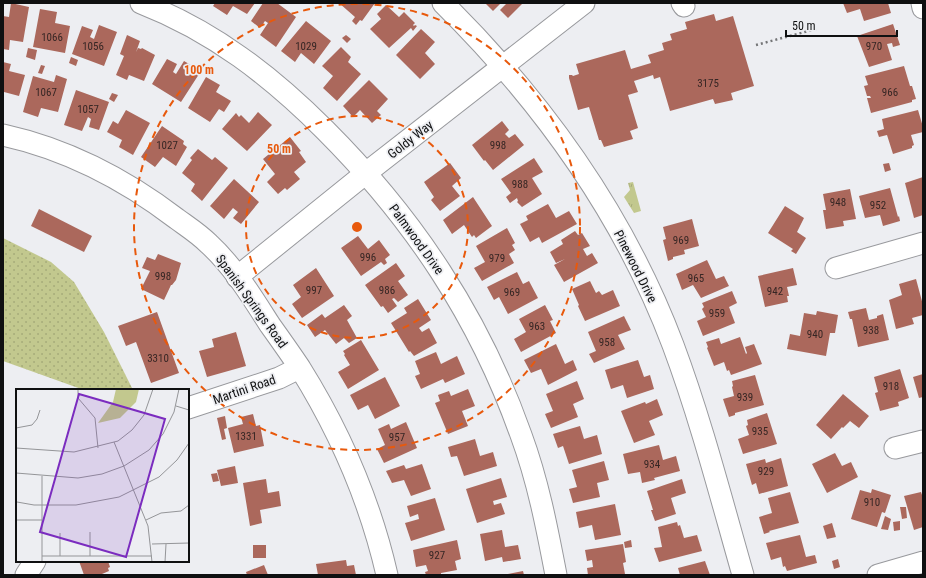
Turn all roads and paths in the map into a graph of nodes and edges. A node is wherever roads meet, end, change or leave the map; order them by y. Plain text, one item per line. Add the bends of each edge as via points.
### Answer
1 (141, 3) edge
2 (443, 3) edge
3 (584, 3) edge
4 (922, 3) edge
5 (923, 8) edge
6 (816, 29) dead end
7 (756, 45) dead end
8 (503, 66) junction
9 (3, 135) edge
10 (366, 173) junction
11 (923, 243) edge
12 (836, 268) dead end
13 (237, 277) junction
14 (299, 368) junction
15 (189, 408) edge
16 (923, 440) edge
17 (895, 448) dead end
18 (34, 562) edge
19 (923, 562) edge
20 (26, 575) edge
21 (387, 575) edge
22 (556, 575) edge
23 (743, 575) edge
24 (878, 575) edge

1 - 10 street, Palmwood Drive via 187,24 225,46 263,73 295,100
2 - 8 street, Pinewood Drive
3 - 8 street, Goldy Way
4 - 5 street
6 - 7 path
8 - 10 street, Goldy Way
8 - 23 street, Pinewood Drive via 536,105 582,170 620,233 647,286 673,344 693,400
9 - 13 street, Spanish Springs Road via 52,150 128,185 209,243
10 - 13 street, Goldy Way
10 - 22 street, Palmwood Drive via 428,251 480,338 522,436 548,529
11 - 12 street
13 - 14 street, Spanish Springs Road
14 - 15 street, Martini Road via 279,378
14 - 21 street, Spanish Springs Road via 325,411 352,467 375,526
16 - 17 street
18 - 20 street
19 - 24 street

